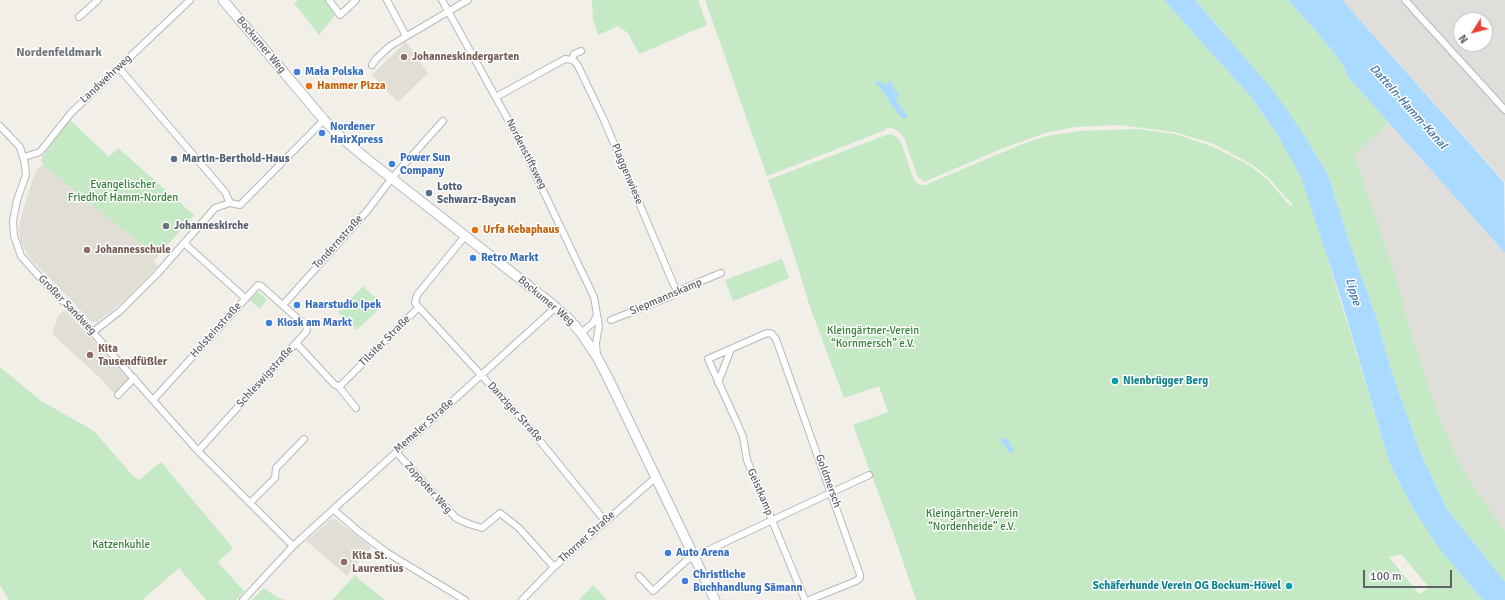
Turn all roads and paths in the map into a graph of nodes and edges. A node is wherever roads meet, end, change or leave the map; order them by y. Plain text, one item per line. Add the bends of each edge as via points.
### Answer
1 (190, 0) edge
2 (223, 0) edge
3 (329, 0) edge
4 (356, 0) edge
5 (388, 0) edge
6 (442, 0) edge
7 (468, 0) edge
8 (1405, 0) edge
9 (94, 1) edge
10 (449, 11) junction
11 (79, 17) dead end
12 (406, 36) junction
13 (581, 51) dead end
14 (572, 60) junction
15 (372, 65) dead end
16 (119, 68) junction
17 (496, 98) junction
18 (1505, 110) edge
19 (324, 120) junction
20 (443, 121) dead end
21 (0, 126) edge
22 (24, 157) junction
23 (392, 178) junction
24 (230, 203) junction
25 (464, 236) junction
26 (184, 244) junction
27 (721, 273) dead end
28 (678, 292) junction
29 (245, 298) junction
30 (283, 305) junction
31 (556, 307) junction
32 (418, 308) junction
33 (597, 314) junction
34 (611, 320) dead end
35 (93, 332) junction
36 (581, 333) junction
37 (772, 334) joint
38 (296, 343) junction
39 (731, 349) junction
40 (597, 357) junction
41 (481, 375) junction
42 (134, 378) junction
43 (718, 383) junction
44 (339, 387) junction
45 (118, 396) dead end
46 (153, 400) junction
47 (356, 408) dead end
48 (304, 439) dead end
49 (198, 451) junction
50 (396, 452) junction
51 (868, 474) dead end
52 (655, 478) junction
53 (832, 492) junction
54 (250, 503) junction
55 (333, 509) junction
56 (772, 520) junction
57 (605, 521) junction
58 (293, 546) junction
59 (694, 556) junction
60 (554, 567) junction
61 (639, 576) dead end
62 (243, 600) edge
63 (465, 600) edge
64 (522, 600) edge
65 (715, 600) edge
66 (805, 600) edge
67 (809, 600) edge

1 - 16 street, Landwehrweg
2 - 19 main road, Bockumer Weg
3 - 4 street via 340,15
5 - 12 street
6 - 10 street, Nordenstiftsweg
7 - 10 street
8 - 18 street
9 - 11 street
10 - 12 street
10 - 17 street, Nordenstiftsweg
12 - 15 street via 383,52
13 - 14 street via 574,54
14 - 17 street via 565,59
14 - 28 street, Plaggenwiese via 578,66 589,88
16 - 22 street, Landwehrweg via 71,113 40,152
16 - 24 street via 225,192
17 - 33 street, Nordenstiftsweg via 535,171 582,270 594,296
19 - 23 main road, Bockumer Weg
19 - 24 street via 240,205
20 - 23 street, Tondernstraße
21 - 22 street, Großer Sandweg via 16,142
22 - 35 street, Großer Sandweg via 26,175 13,221 18,250 25,261
23 - 25 main road, Bockumer Weg
23 - 30 street, Tondernstraße
24 - 26 street via 215,208
25 - 31 main road, Bockumer Weg
25 - 32 street, Tilsiter Straße via 417,295 415,303
26 - 29 street
26 - 35 street via 131,300
27 - 28 street, Siepmannskamp
28 - 34 street, Siepmannskamp
29 - 30 street, Holsteinstraße via 259,285
29 - 46 street, Holsteinstraße
30 - 38 street, Schleswigstraße via 307,327 306,332
31 - 36 main road, Bockumer Weg
31 - 41 street, Memeler Straße
32 - 41 street, Danziger Straße
32 - 44 street, Tilsiter Straße
33 - 36 street via 593,323
33 - 40 street, Nordenstiftsweg
35 - 42 street, Großer Sandweg
36 - 40 main road, Bockumer Weg
37 - 39 street, Geistkamp via 767,333
37 - 53 street, Goldmersch
38 - 44 street
38 - 49 street, Schleswigstraße
39 - 43 street
39 - 43 street, Geistkamp via 708,359
40 - 52 main road, Bockumer Weg
41 - 50 street, Memeler Straße
41 - 57 street, Danziger Straße via 527,425
42 - 45 street
42 - 46 street, Großer Sandweg
43 - 56 street, Geistkamp via 738,425 746,460
44 - 47 street
46 - 49 street, Großer Sandweg
48 - 54 street via 276,468 275,478
49 - 54 street, Großer Sandweg
50 - 55 street, Memeler Straße
50 - 60 street, Zoppoter Weg via 456,518 482,528 500,513 518,528
51 - 53 street
52 - 57 street, Thorner Straße
52 - 59 main road, Bockumer Weg
53 - 56 street
53 - 67 street, Goldmersch via 860,578
54 - 58 street, Großer Sandweg
55 - 58 street, Memeler Straße
55 - 63 street via 386,552
56 - 59 street
56 - 66 street, Geistkamp
57 - 60 street, Thorner Straße
58 - 62 street, Memeler Straße
59 - 61 street via 653,591
59 - 65 main road, Bockumer Weg
60 - 64 street, Thorner Straße

